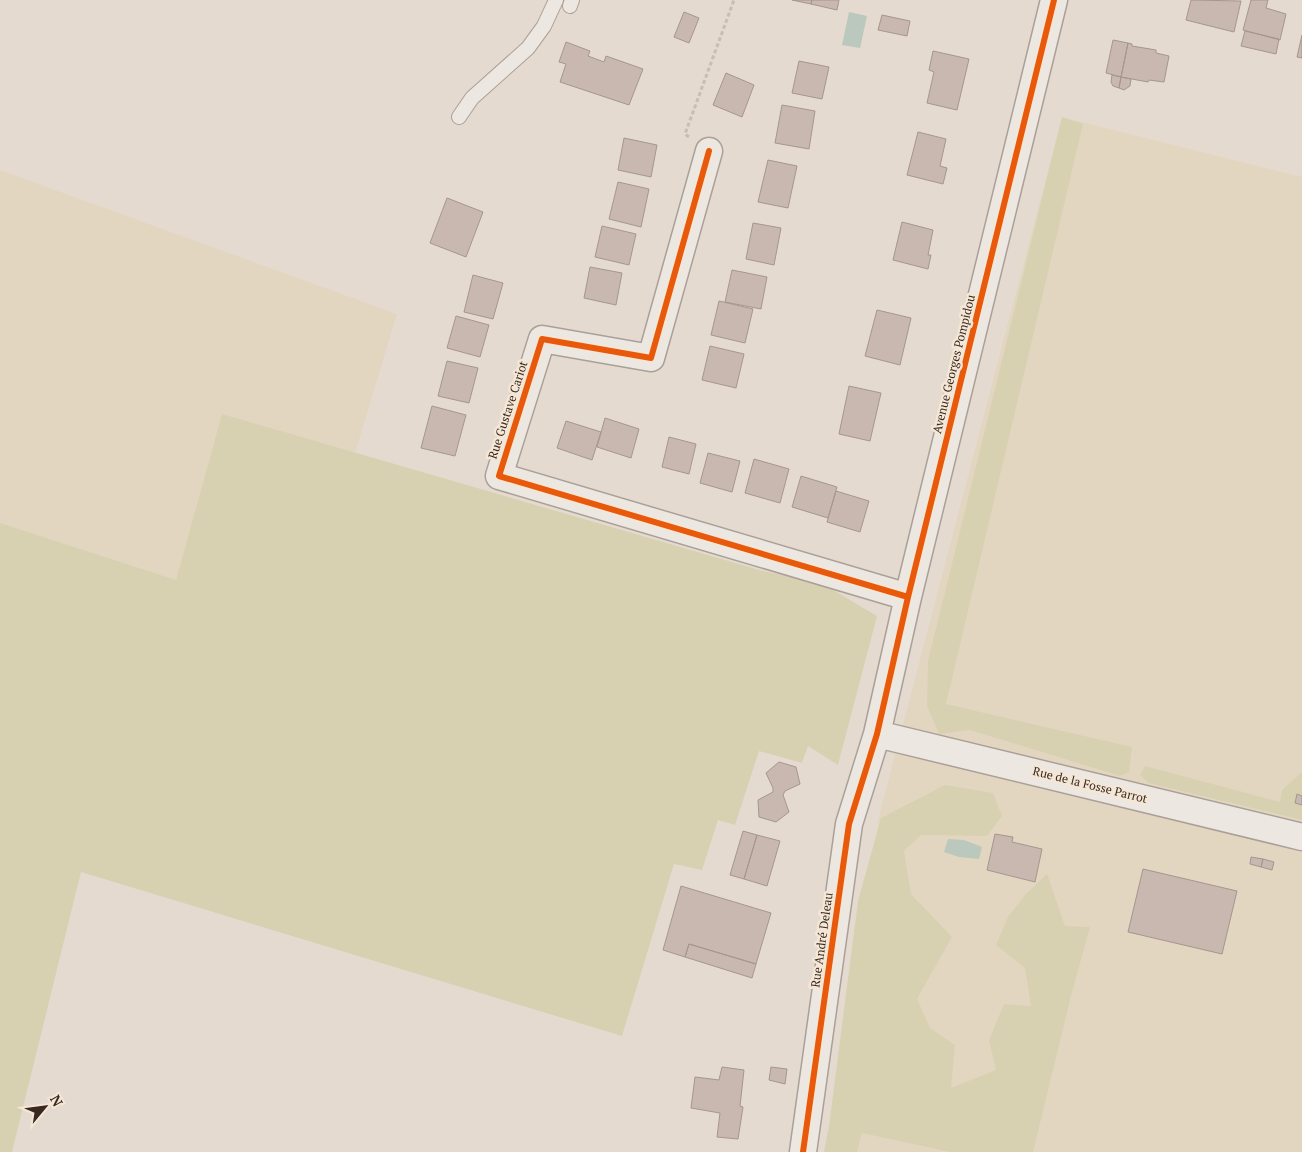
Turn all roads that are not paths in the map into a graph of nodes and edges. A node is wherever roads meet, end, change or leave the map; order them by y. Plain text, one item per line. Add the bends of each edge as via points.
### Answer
1 (556, 0) edge
2 (1054, 0) edge
3 (459, 117) dead end
4 (710, 151) road end
5 (908, 597) junction
6 (877, 734) junction
7 (1302, 837) edge
8 (803, 1152) edge

1 - 3 lane via 544,26 528,48 472,98
2 - 5 street, Avenue Georges Pompidou
4 - 5 street, Rue Gustave Cariot via 651,358 542,340 499,476
5 - 6 street, Avenue Georges Pompidou
6 - 7 street, Rue de la Fosse Parrot
6 - 8 street, Rue André Deleau via 849,824

